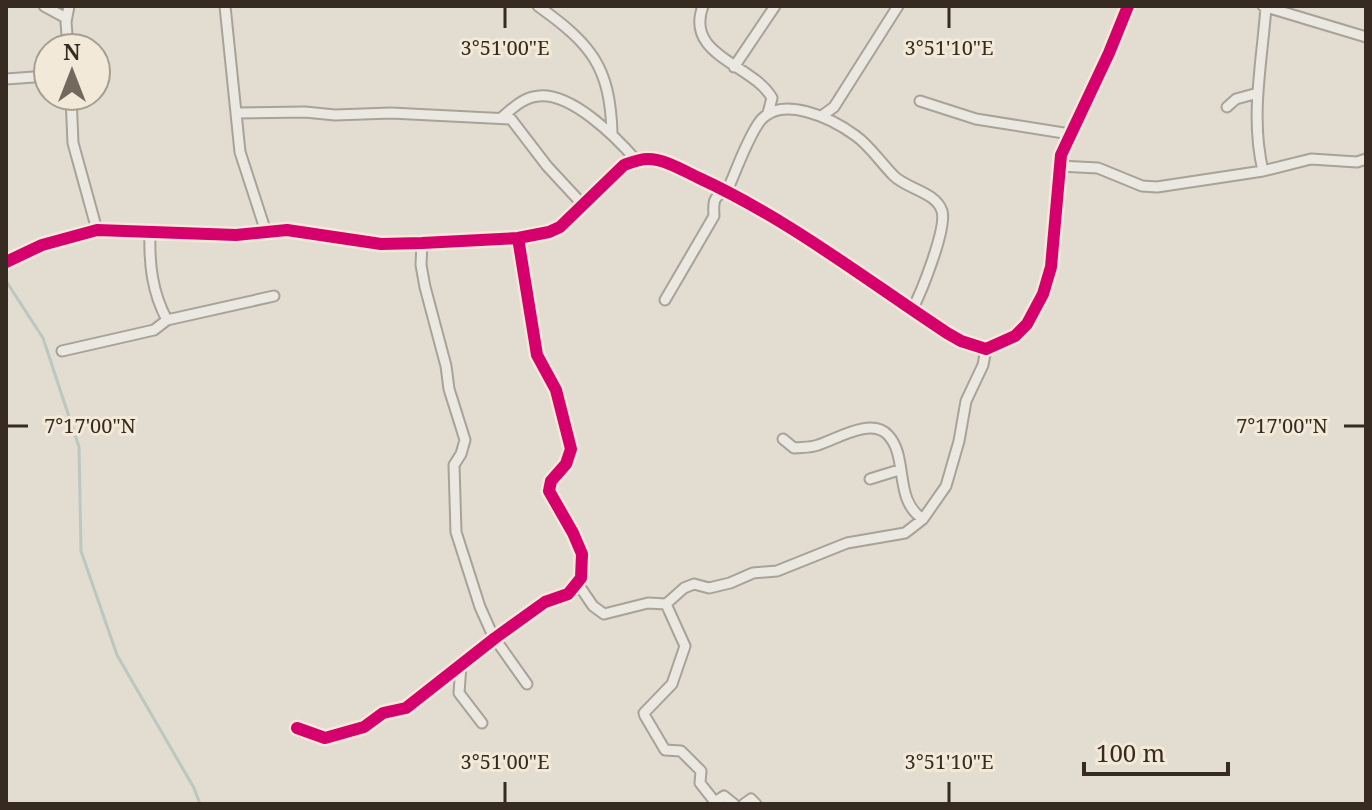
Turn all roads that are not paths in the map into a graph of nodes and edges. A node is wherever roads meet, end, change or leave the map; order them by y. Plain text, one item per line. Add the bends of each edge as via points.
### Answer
1 (44, 6) edge
2 (69, 6) edge
3 (225, 6) edge
4 (538, 6) edge
5 (703, 6) edge
6 (775, 6) edge
7 (898, 6) edge
8 (1128, 6) edge
9 (1265, 6) edge
10 (66, 18) junction
11 (67, 32) edge
12 (1366, 37) edge
13 (734, 67) junction
14 (32, 77) edge
15 (6, 79) edge
16 (1258, 93) junction
17 (920, 101) dead end
18 (1227, 107) dead end
19 (72, 112) edge
20 (236, 113) junction
21 (768, 113) junction
22 (823, 115) junction
23 (501, 118) junction
24 (612, 133) junction
25 (1070, 134) junction
26 (1366, 159) edge
27 (636, 160) junction
28 (1059, 166) junction
29 (1263, 171) junction
30 (727, 191) junction
31 (584, 206) junction
32 (97, 230) junction
33 (150, 232) junction
34 (266, 232) junction
35 (518, 238) junction
36 (422, 243) junction
37 (6, 262) edge
38 (274, 296) dead end
39 (665, 300) dead end
40 (912, 310) junction
41 (167, 320) junction
42 (986, 349) junction
43 (62, 351) dead end
44 (783, 439) dead end
45 (899, 470) junction
46 (870, 479) dead end
47 (923, 519) junction
48 (578, 584) junction
49 (666, 604) junction
50 (495, 638) junction
51 (461, 665) junction
52 (527, 684) dead end
53 (482, 723) dead end
54 (297, 728) dead end
55 (734, 804) edge
56 (744, 804) edge
57 (756, 804) edge

1 - 10 street
2 - 10 street
3 - 20 street
4 - 24 street via 592,52 606,89
5 - 13 street via 700,32
6 - 13 street
7 - 22 street via 834,107
8 - 25 street
9 - 12 street
9 - 16 street
10 - 11 street
13 - 21 street via 763,84 772,98
14 - 15 street
16 - 18 street
16 - 29 street via 1257,146
17 - 25 street via 976,119
19 - 32 street via 73,143
20 - 23 street
20 - 34 street via 240,152
21 - 22 street via 793,109
21 - 30 street via 758,123
22 - 40 street via 858,137 903,184 930,196 942,211 924,288
23 - 24 street via 525,99 558,97
23 - 31 street via 515,122
24 - 27 street
25 - 28 street
26 - 29 street via 1311,159
27 - 30 street via 672,165
27 - 31 street via 624,165
28 - 29 street via 1098,168 1157,187
28 - 42 street via 1051,267 1043,294 1015,336
30 - 39 street via 713,203 714,216
30 - 40 street via 799,232
31 - 35 street via 560,227
32 - 33 street
32 - 37 street via 42,245
33 - 34 street
33 - 41 street via 151,276
34 - 36 street
35 - 36 street
35 - 48 street via 537,355 556,390 571,449 549,491 582,554
36 - 50 street via 425,287 465,440 454,465 456,532
38 - 41 street
40 - 42 street via 961,341
41 - 43 street via 154,330
42 - 47 street via 966,401 946,486
44 - 45 street via 794,448 815,446 874,428 893,443
45 - 46 street
45 - 47 street via 907,502
47 - 49 street via 905,533 847,543 777,571 709,588 694,584
48 - 49 street via 604,614
48 - 50 street
49 - 55 street via 685,646 672,684 645,716 665,750 681,751 701,771 700,783 715,802 724,796
50 - 51 street
50 - 52 street
51 - 53 street via 459,693
51 - 54 street via 406,708 383,713 364,727 325,738
56 - 57 street via 751,799

